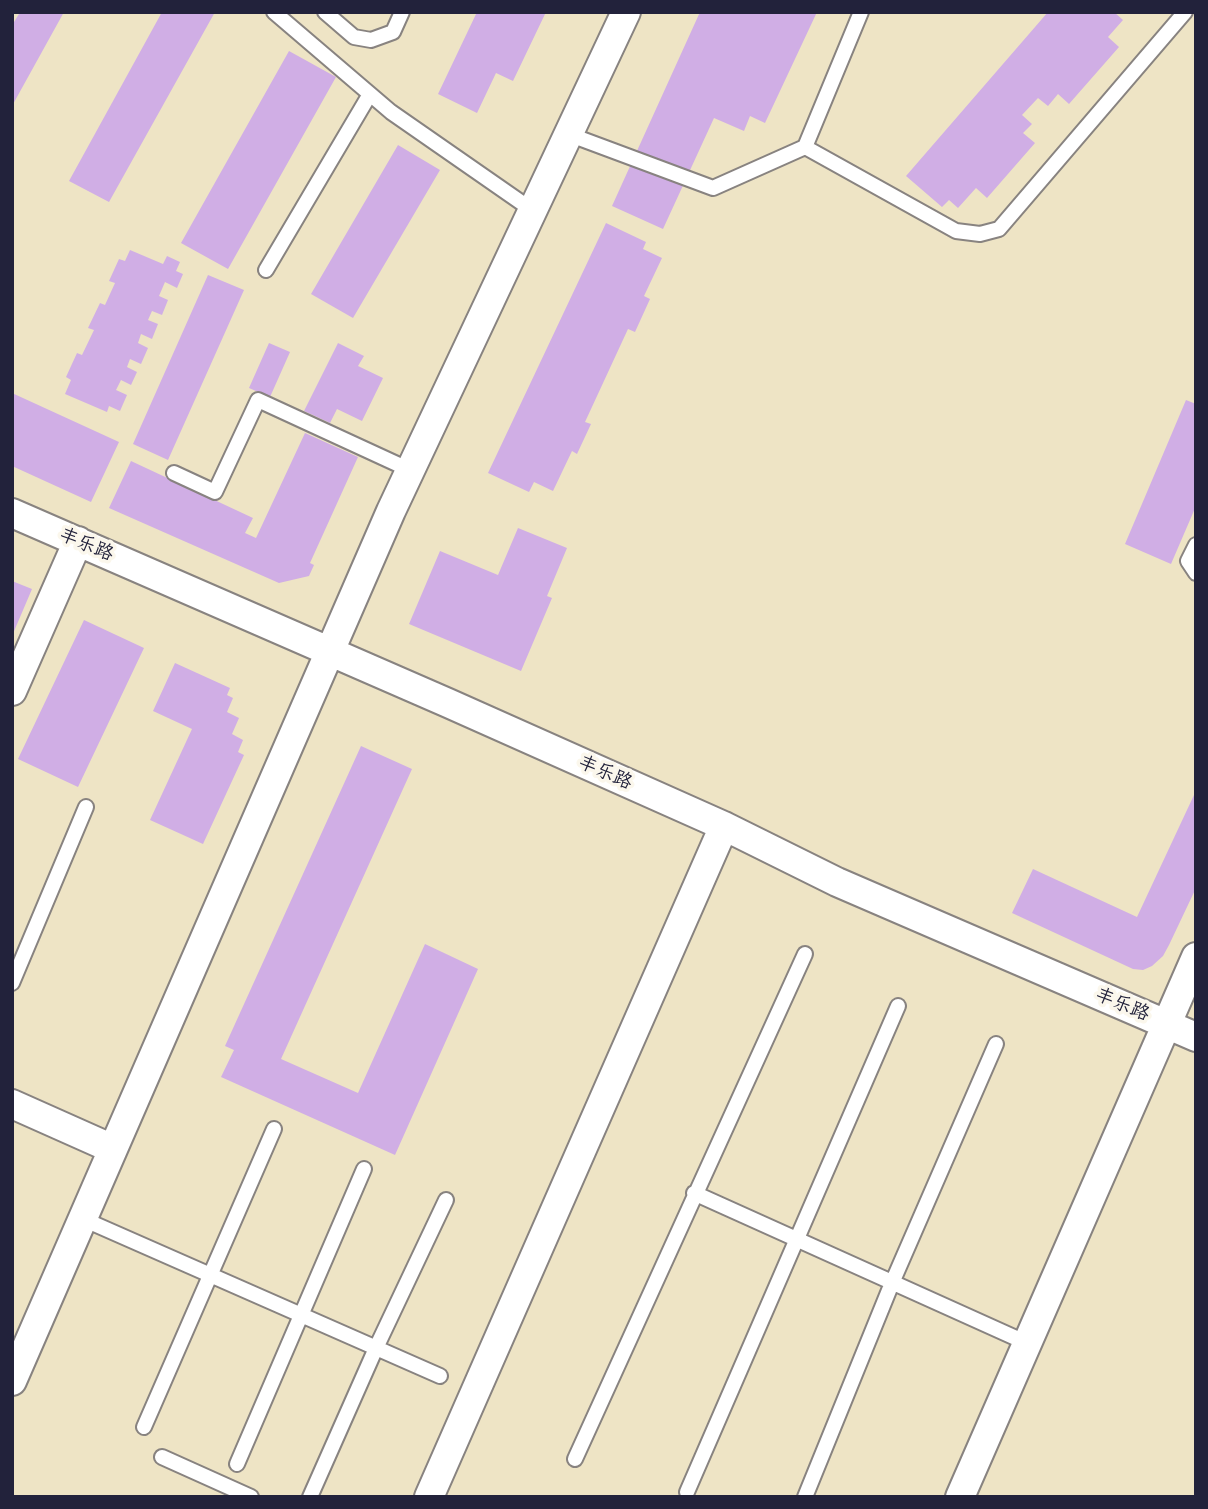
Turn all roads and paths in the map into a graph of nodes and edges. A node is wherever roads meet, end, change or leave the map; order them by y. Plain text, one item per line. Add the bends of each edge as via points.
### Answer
1 (274, 12) edge
2 (325, 12) edge
3 (402, 12) edge
4 (626, 12) edge
5 (861, 12) edge
6 (1185, 12) edge
7 (370, 94) junction
8 (568, 134) junction
9 (805, 147) junction
10 (532, 210) junction
11 (266, 270) dead end
12 (410, 470) junction
13 (174, 473) dead end
14 (12, 513) edge
15 (78, 541) junction
16 (1196, 545) edge
17 (1196, 573) edge
18 (330, 651) junction
19 (12, 691) edge
20 (86, 807) dead end
21 (724, 826) junction
22 (805, 954) dead end
23 (1196, 957) edge
24 (12, 982) edge
25 (898, 1006) dead end
26 (1165, 1024) junction
27 (1196, 1037) edge
28 (996, 1044) dead end
29 (12, 1104) edge
30 (274, 1129) dead end
31 (113, 1149) junction
32 (363, 1169) dead end
33 (694, 1194) junction
34 (446, 1200) dead end
35 (83, 1219) junction
36 (797, 1241) junction
37 (210, 1275) junction
38 (892, 1283) junction
39 (299, 1315) junction
40 (1027, 1343) junction
41 (376, 1348) junction
42 (440, 1376) dead end
43 (12, 1381) edge
44 (144, 1427) dead end
45 (162, 1457) dead end
46 (575, 1459) dead end
47 (237, 1464) dead end
48 (687, 1492) dead end
49 (251, 1497) edge
50 (310, 1497) edge
51 (429, 1497) edge
52 (805, 1497) edge
53 (960, 1497) edge

1 - 7 lane
2 - 3 lane via 354,37 371,40 393,32
4 - 8 street
5 - 9 lane
6 - 9 lane via 999,229 980,234 956,231
7 - 10 lane
7 - 11 lane
8 - 9 lane via 713,188
8 - 10 street
10 - 12 street
12 - 13 lane via 258,400 215,492
12 - 18 street
14 - 15 street, 丰乐路
15 - 18 street, 丰乐路
15 - 19 street
16 - 17 lane via 1188,561
18 - 21 street, 丰乐路
18 - 31 street
20 - 24 lane
21 - 26 street, 丰乐路 via 837,882
21 - 51 street
22 - 33 lane
23 - 26 street
25 - 36 lane
26 - 27 street, 丰乐路
26 - 40 street
28 - 38 lane
29 - 31 street
30 - 37 lane
31 - 35 street
32 - 39 lane
33 - 36 lane
33 - 46 lane
34 - 41 lane
35 - 37 lane
35 - 43 street
36 - 38 lane
36 - 48 lane
37 - 39 lane
37 - 44 lane
38 - 40 lane
38 - 52 lane
39 - 41 lane
39 - 47 lane
40 - 53 street
41 - 42 lane
41 - 50 lane
45 - 49 lane

